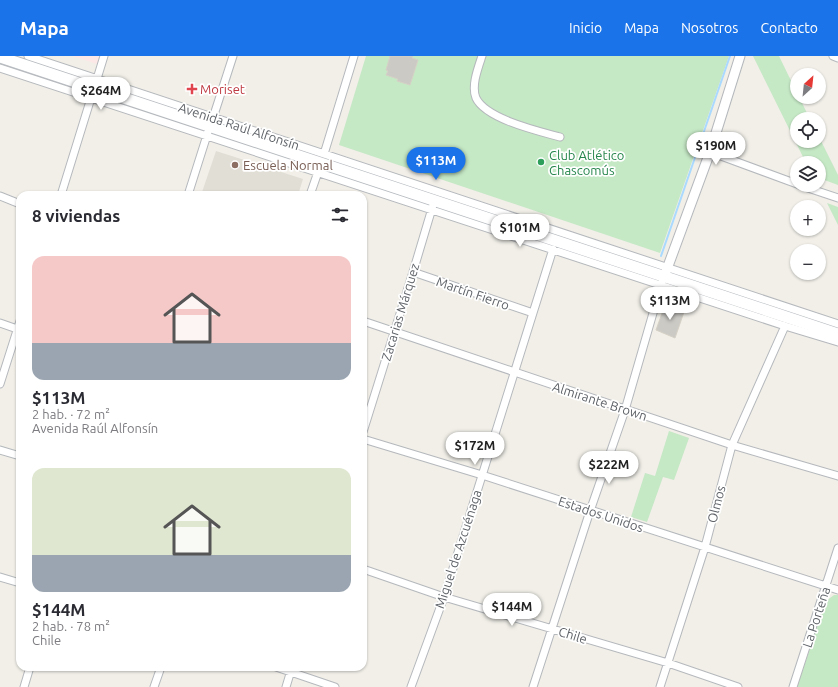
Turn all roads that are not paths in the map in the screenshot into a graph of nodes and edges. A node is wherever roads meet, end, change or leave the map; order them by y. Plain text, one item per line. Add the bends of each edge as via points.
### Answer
1 (28, 56) edge
2 (104, 56) edge
3 (233, 56) edge
4 (354, 56) edge
5 (482, 56) edge
6 (740, 56) edge
7 (833, 56) edge
8 (0, 57) edge
9 (838, 58) edge
10 (0, 68) edge
11 (94, 88) junction
12 (210, 126) junction
13 (560, 138) dead end
14 (710, 152) junction
15 (324, 154) junction
16 (318, 172) junction
17 (790, 182) edge
18 (62, 191) edge
19 (189, 191) edge
20 (311, 191) edge
21 (820, 192) edge
22 (0, 196) edge
23 (838, 198) edge
24 (434, 200) junction
25 (16, 202) edge
26 (553, 249) junction
27 (413, 272) junction
28 (664, 276) junction
29 (533, 313) junction
30 (367, 322) edge
31 (0, 324) edge
32 (838, 324) edge
33 (785, 326) junction
34 (16, 329) edge
35 (394, 331) junction
36 (838, 334) edge
37 (16, 339) edge
38 (838, 342) edge
39 (515, 373) junction
40 (0, 384) edge
41 (625, 410) junction
42 (367, 419) edge
43 (367, 440) edge
44 (732, 445) junction
45 (0, 450) edge
46 (16, 455) edge
47 (482, 475) junction
48 (838, 476) edge
49 (590, 511) junction
50 (705, 547) junction
51 (838, 548) edge
52 (367, 570) edge
53 (0, 577) edge
54 (16, 582) edge
55 (826, 586) junction
56 (838, 590) edge
57 (444, 597) junction
58 (553, 629) junction
59 (668, 663) junction
60 (29, 671) edge
61 (160, 671) edge
62 (291, 671) edge
63 (297, 671) edge
64 (24, 687) edge
65 (154, 687) edge
66 (286, 687) edge
67 (335, 687) edge
68 (411, 687) edge
69 (533, 687) edge
70 (660, 687) edge
71 (738, 687) edge
72 (793, 687) edge

1 - 11 street, Avenida Raúl Alfonsín
2 - 11 street
3 - 12 street
4 - 15 street
5 - 13 street via 475,79 476,96 481,105 504,120
6 - 14 street
7 - 9 street
8 - 11 main road, Avenida Raúl Alfonsín
10 - 11 street, Avenida Raúl Alfonsín
11 - 12 main road, Avenida Raúl Alfonsín
11 - 18 street
12 - 15 street, Avenida Raúl Alfonsín
12 - 16 street, Avenida Raúl Alfonsín
12 - 19 street
12 - 24 main road, Avenida Raúl Alfonsín
14 - 17 street
14 - 28 street
15 - 24 street, Avenida Raúl Alfonsín
16 - 20 street
16 - 24 street, Avenida Raúl Alfonsín
21 - 23 street
22 - 25 street
24 - 26 street, Avenida Raúl Alfonsín
24 - 27 street, Zacarias Márquez
24 - 28 main road, Avenida Raúl Alfonsín
26 - 28 street, Avenida Raúl Alfonsín
26 - 29 street, Miguel de Azcuénaga
27 - 29 street, Martín Fierro
27 - 35 street, Zacarias Márquez
28 - 32 street, Avenida Raúl Alfonsín
28 - 33 street, Avenida Raúl Alfonsín
28 - 36 main road, Avenida Raúl Alfonsín
28 - 41 street
29 - 39 street, Miguel de Azcuénaga
30 - 35 street, Almirante Brown
31 - 34 street
33 - 38 street, Avenida Raúl Alfonsín
33 - 44 street, Olmos
35 - 39 street, Almirante Brown
35 - 42 street, Zacarias Márquez
37 - 40 street
39 - 41 street, Almirante Brown
39 - 47 street, Miguel de Azcuénaga
41 - 44 street, Almirante Brown
41 - 49 street
43 - 47 street, Estados Unidos
44 - 48 street, Almirante Brown
44 - 50 street, Olmos
45 - 46 street
47 - 49 street, Estados Unidos
47 - 57 street, Miguel de Azcuénaga
49 - 50 street, Estados Unidos
49 - 58 street
50 - 55 street, Estados Unidos
50 - 59 street, Olmos
51 - 55 street, La Porteña
52 - 57 street, Chile
53 - 54 street
55 - 56 street, Estados Unidos
55 - 72 street, La Porteña
57 - 58 street, Chile
57 - 68 street, Miguel de Azcuénaga
58 - 59 street, Chile
58 - 69 street
59 - 70 street, Olmos
59 - 71 street, Chile
60 - 64 street
61 - 65 street
62 - 66 street
63 - 67 street

